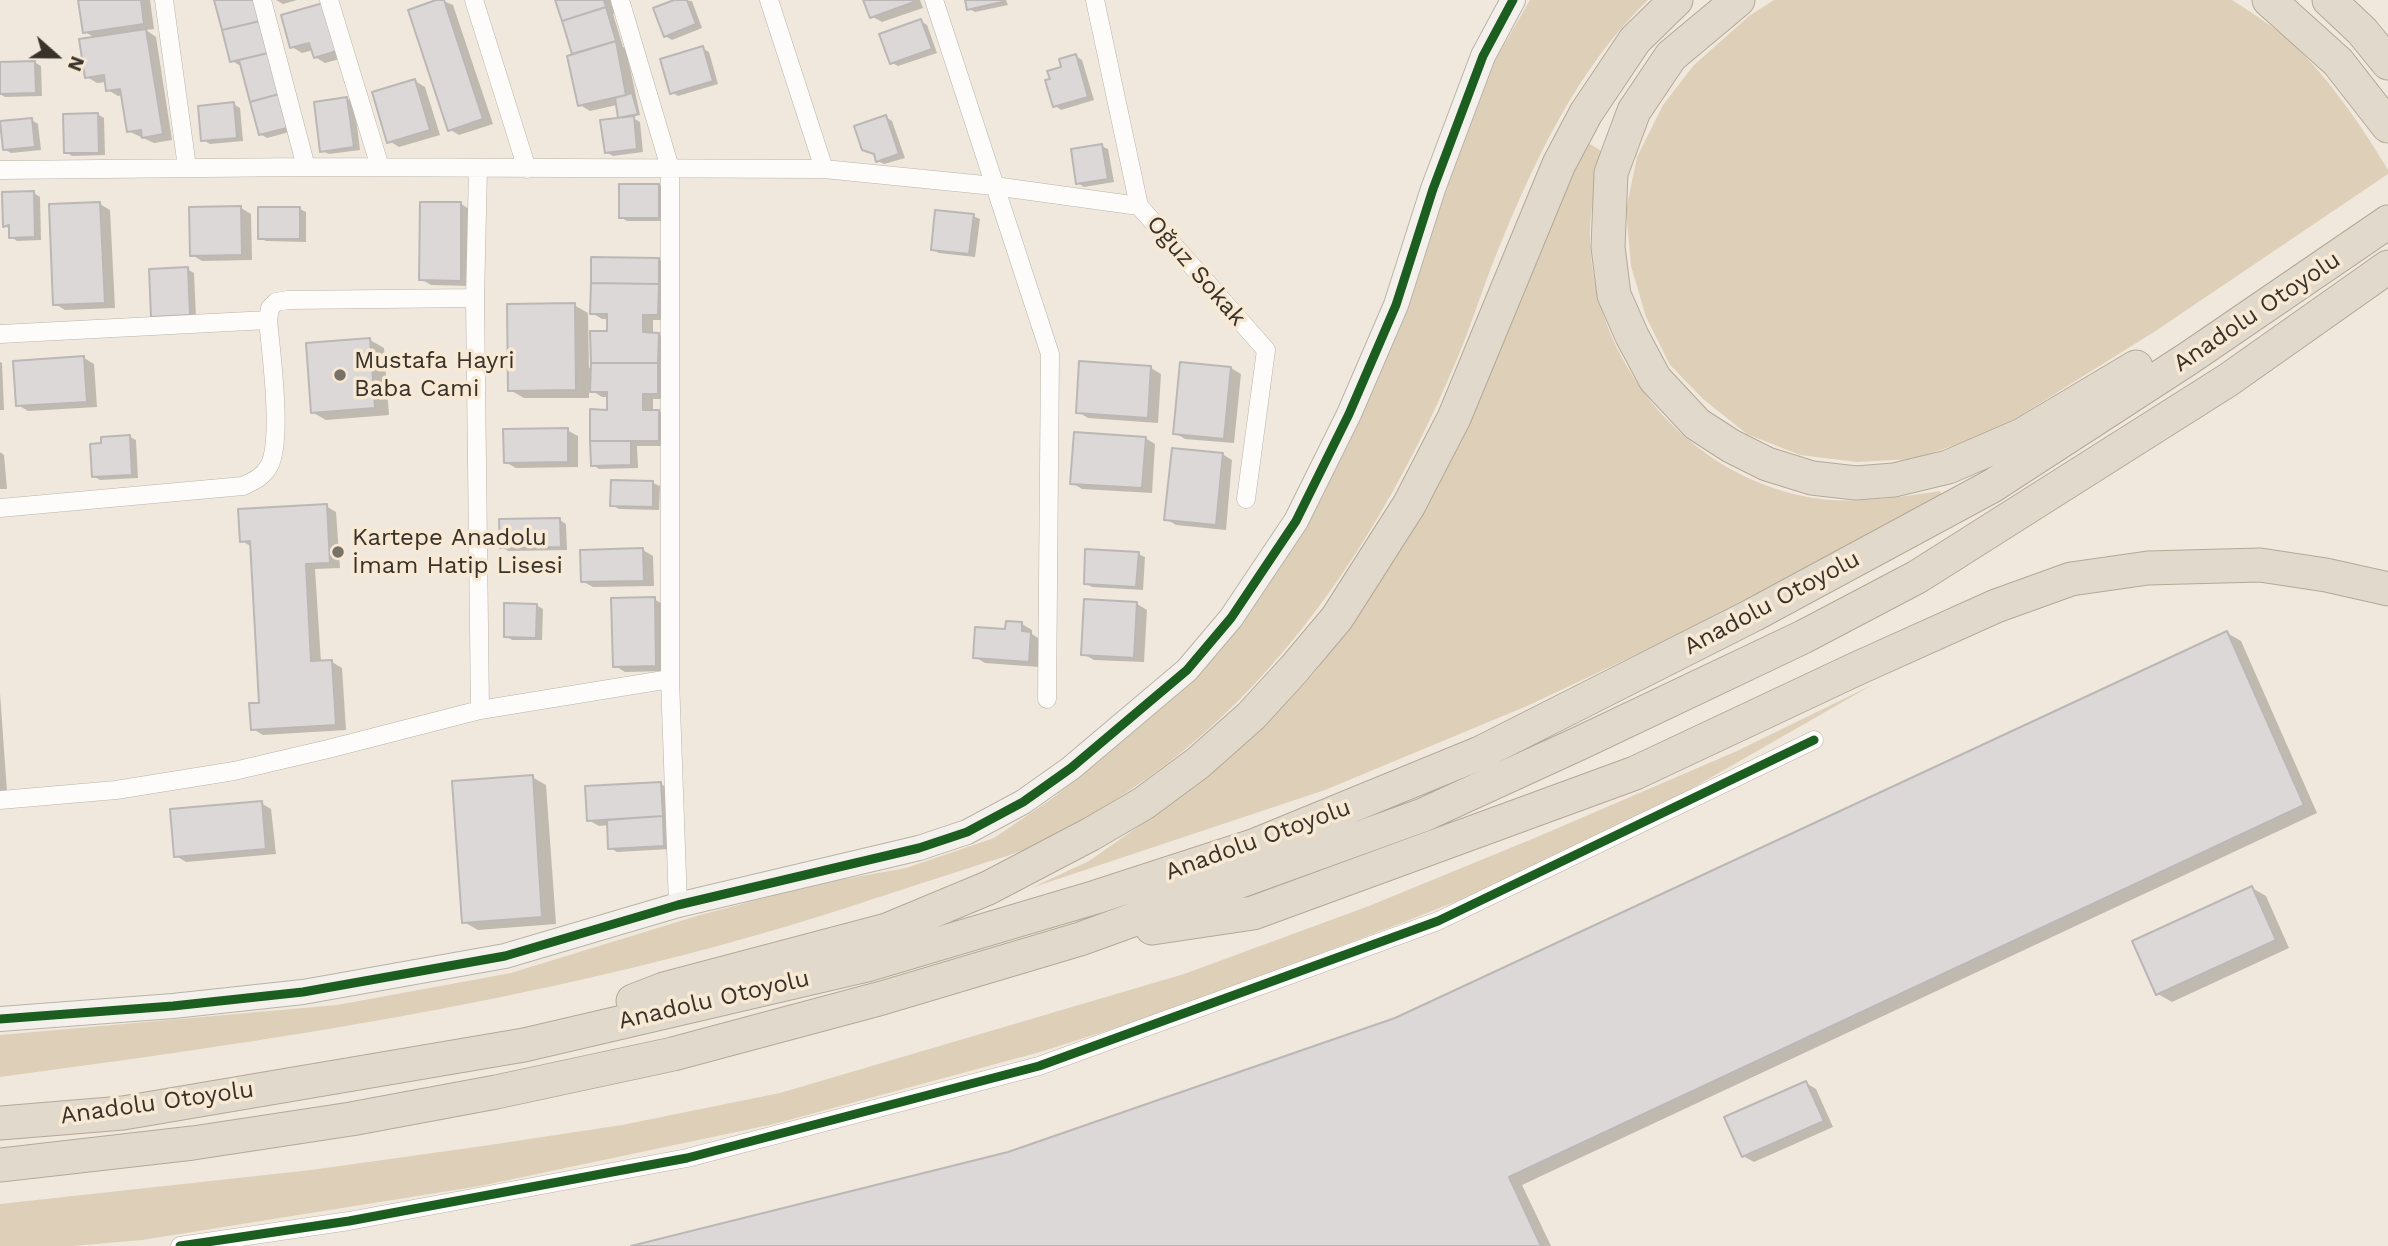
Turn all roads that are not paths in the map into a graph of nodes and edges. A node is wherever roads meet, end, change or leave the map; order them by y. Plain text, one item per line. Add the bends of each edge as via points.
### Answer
1 (164, 0) edge
2 (262, 0) edge
3 (329, 0) edge
4 (474, 0) edge
5 (620, 0) edge
6 (769, 0) edge
7 (934, 0) edge
8 (1095, 0) edge
9 (1513, 0) edge
10 (1676, 0) edge
11 (1738, 0) edge
12 (2269, 0) edge
13 (2329, 0) edge
14 (2388, 63) edge
15 (2382, 118) edge
16 (187, 167) junction
17 (306, 167) junction
18 (380, 167) junction
19 (670, 168) junction
20 (478, 169) junction
21 (527, 169) junction
22 (824, 169) junction
23 (0, 170) edge
24 (995, 187) junction
25 (1139, 206) junction
26 (2388, 222) edge
27 (2358, 243) junction
28 (2388, 267) edge
29 (475, 298) junction
30 (268, 320) junction
31 (0, 334) edge
32 (1247, 499) dead end
33 (0, 508) edge
34 (2388, 589) edge
35 (670, 679) junction
36 (1047, 699) dead end
37 (480, 710) junction
38 (1814, 740) dead end
39 (0, 800) edge
40 (678, 905) junction
41 (1080, 939) junction
42 (0, 1019) edge
43 (524, 1045) junction
44 (0, 1123) edge
45 (0, 1165) edge
46 (180, 1246) edge

1 - 16 street
2 - 17 street
3 - 18 street
4 - 21 street
5 - 19 street
6 - 22 street
7 - 24 street
8 - 25 street, Oğuz Sokak
9 - 40 street via 1483,56 1396,305 1349,414 1296,521 1231,618 1186,670 1071,768 1023,802 967,832 919,848
10 - 43 highway via 1635,40 1586,113 1559,164 1454,418 1409,505 1337,618 1251,716 1144,803 988,888 887,930 664,989
11 - 27 highway via 1671,57 1634,111 1611,173 1608,247 1614,295 1655,379 1697,424 1767,464 1812,478 1856,483 1894,480 1948,467 2022,435
12 - 15 highway via 2338,62
13 - 14 highway
16 - 17 street
16 - 23 street
17 - 18 street
18 - 20 street
19 - 21 street
19 - 22 street
19 - 35 street
20 - 21 street
20 - 29 street
22 - 24 street
24 - 25 street
24 - 36 street via 1050,354
25 - 32 street, Oğuz Sokak via 1266,350
26 - 27 highway, Anadolu Otoyolu
27 - 43 highway, Anadolu Otoyolu via 1992,486 1753,615 1480,753 1253,846 1096,897 867,965
28 - 41 highway, Anadolu Otoyolu via 2228,380 2008,522 1803,637 1423,815
29 - 30 street via 288,300 276,302
29 - 37 street
30 - 31 street
30 - 33 street via 276,431 269,466 253,482
34 - 41 highway via 2260,565 2148,568 2071,579 1996,606 1635,773 1278,904 1253,913
35 - 37 street
35 - 40 street
37 - 39 street via 234,771 116,790
38 - 46 street via 1438,921 1039,1066 687,1158 349,1221
40 - 42 street via 505,956 303,992
41 - 45 highway, Anadolu Otoyolu via 673,1054 496,1092 206,1141
43 - 44 highway, Anadolu Otoyolu via 122,1113

